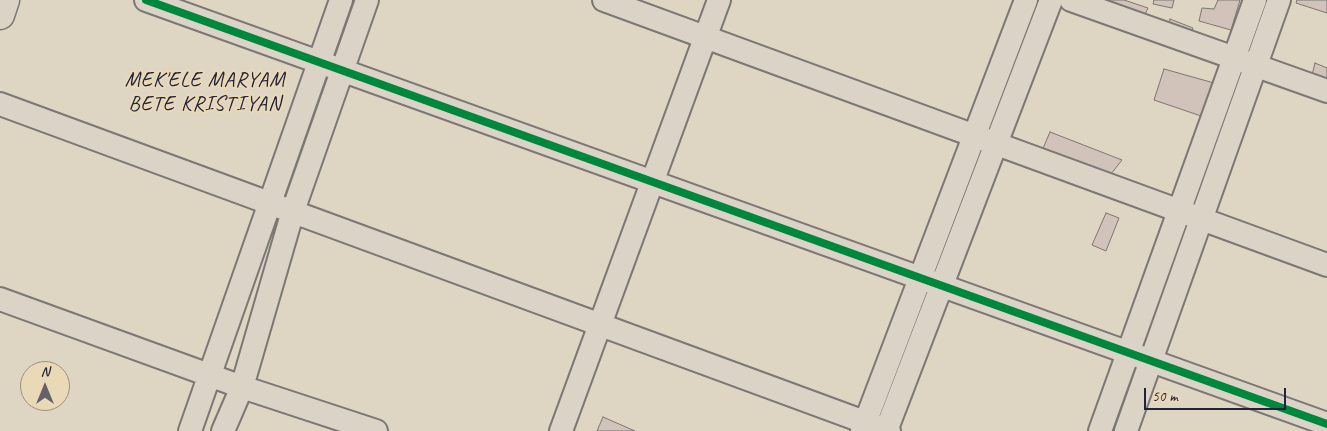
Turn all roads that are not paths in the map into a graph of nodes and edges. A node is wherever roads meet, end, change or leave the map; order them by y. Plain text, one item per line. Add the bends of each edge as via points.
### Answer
1 (5, 0) edge
2 (146, 0) edge
3 (341, 0) edge
4 (367, 0) edge
5 (604, 0) edge
6 (719, 0) edge
7 (1026, 0) edge
8 (1051, 0) edge
9 (1071, 0) edge
10 (1255, 0) edge
11 (1279, 0) edge
12 (0, 15) edge
13 (705, 37) junction
14 (1234, 59) junction
15 (320, 62) junction
16 (1256, 66) junction
17 (342, 70) junction
18 (1327, 91) edge
19 (0, 104) edge
20 (974, 136) junction
21 (996, 143) junction
22 (652, 182) junction
23 (270, 203) junction
24 (1179, 211) junction
25 (293, 212) junction
26 (1202, 219) junction
27 (1327, 265) edge
28 (920, 278) junction
29 (941, 286) junction
30 (0, 299) edge
31 (600, 324) junction
32 (1128, 353) junction
33 (1151, 361) junction
34 (210, 375) junction
35 (242, 387) junction
36 (1327, 424) edge
37 (863, 426) edge
38 (190, 431) edge
39 (223, 431) edge
40 (376, 431) edge
41 (561, 431) edge
42 (887, 431) edge
43 (1100, 431) edge
44 (1126, 431) edge

1 - 12 street
2 - 15 street
3 - 15 street
4 - 17 street
5 - 13 street
6 - 13 street
7 - 20 street
8 - 21 street
9 - 14 street
10 - 14 street
11 - 16 street
13 - 20 street
13 - 22 street
14 - 16 street
14 - 24 street
15 - 17 street
15 - 23 street
16 - 18 street
16 - 26 street
17 - 22 street
17 - 25 street
19 - 23 street
20 - 21 street
20 - 28 street
21 - 24 street
21 - 29 street
22 - 28 street
22 - 31 street
23 - 25 street
23 - 34 street
24 - 26 street
24 - 32 street
25 - 31 street
25 - 35 street
26 - 27 street
26 - 33 street
28 - 29 street
28 - 37 street
29 - 32 street
29 - 42 street
30 - 34 street
31 - 37 street
31 - 41 street
32 - 33 street
32 - 43 street
33 - 36 street
33 - 44 street
34 - 35 street
34 - 38 street
35 - 39 street
35 - 40 street
37 - 42 street

